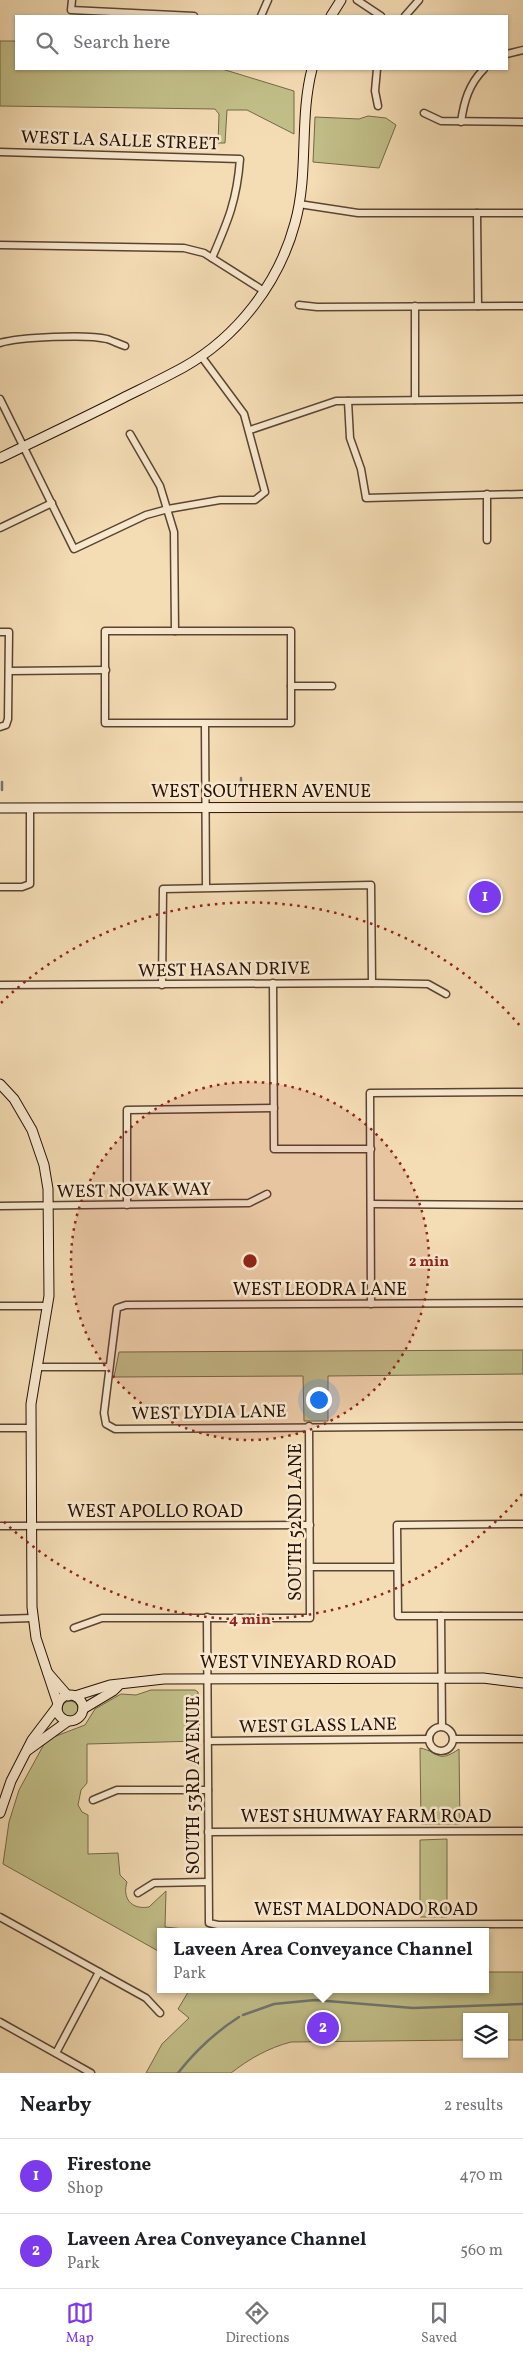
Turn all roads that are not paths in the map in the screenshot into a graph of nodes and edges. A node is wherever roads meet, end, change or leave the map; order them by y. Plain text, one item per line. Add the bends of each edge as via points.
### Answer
1 (72, 0) edge
2 (268, 0) edge
3 (340, 0) edge
4 (357, 0) edge
5 (419, 0) edge
6 (174, 15) edge
7 (261, 15) edge
8 (332, 15) edge
9 (380, 15) edge
10 (406, 15) edge
11 (523, 50) edge
12 (508, 54) edge
13 (312, 70) edge
14 (377, 70) edge
15 (483, 70) edge
16 (378, 106) dead end
17 (424, 113) dead end
18 (461, 122) junction
19 (523, 122) edge
20 (0, 152) edge
21 (299, 204) junction
22 (477, 213) junction
23 (523, 213) edge
24 (0, 245) edge
25 (212, 258) junction
26 (264, 291) junction
27 (300, 305) dead end
28 (415, 306) junction
29 (478, 306) junction
30 (523, 306) edge
31 (0, 343) edge
32 (125, 346) dead end
33 (201, 356) junction
34 (0, 399) edge
35 (523, 399) edge
36 (415, 400) junction
37 (348, 401) junction
38 (250, 430) junction
39 (130, 434) dead end
40 (24, 447) junction
41 (0, 458) edge
42 (487, 494) junction
43 (523, 494) edge
44 (52, 503) junction
45 (168, 509) junction
46 (0, 528) edge
47 (487, 540) dead end
48 (175, 631) junction
49 (0, 632) edge
50 (106, 670) junction
51 (9, 671) junction
52 (291, 686) junction
53 (332, 686) dead end
54 (205, 724) junction
55 (3, 726) edge
56 (523, 806) edge
57 (206, 807) junction
58 (0, 808) edge
59 (30, 808) junction
60 (206, 886) junction
61 (0, 887) edge
62 (273, 983) junction
63 (372, 983) junction
64 (0, 985) edge
65 (162, 985) junction
66 (446, 994) dead end
67 (0, 1084) edge
68 (523, 1092) edge
69 (274, 1108) junction
70 (371, 1149) junction
71 (267, 1194) dead end
72 (371, 1204) junction
73 (127, 1205) junction
74 (523, 1205) edge
75 (0, 1206) edge
76 (48, 1206) junction
77 (371, 1304) junction
78 (523, 1304) edge
79 (0, 1306) edge
80 (48, 1306) junction
81 (37, 1367) junction
82 (109, 1367) junction
83 (309, 1426) junction
84 (523, 1426) edge
85 (0, 1428) edge
86 (31, 1428) junction
87 (523, 1524) edge
88 (310, 1525) junction
89 (0, 1526) edge
90 (31, 1526) junction
91 (310, 1567) junction
92 (397, 1568) junction
93 (441, 1616) junction
94 (523, 1616) edge
95 (207, 1617) junction
96 (0, 1618) edge
97 (32, 1618) junction
98 (74, 1628) dead end
99 (48, 1673) junction
100 (442, 1678) junction
101 (208, 1679) junction
102 (523, 1683) edge
103 (118, 1686) junction
104 (72, 1696) junction
105 (58, 1706) junction
106 (83, 1709) junction
107 (68, 1721) junction
108 (442, 1726) junction
109 (429, 1739) junction
110 (454, 1739) junction
111 (523, 1739) edge
112 (208, 1741) junction
113 (28, 1751) junction
114 (208, 1790) junction
115 (93, 1800) dead end
116 (0, 1810) edge
117 (523, 1831) edge
118 (208, 1832) junction
119 (208, 1882) junction
120 (138, 1892) dead end
121 (0, 1916) edge
122 (209, 1923) joint
123 (523, 1924) edge
124 (100, 1972) junction
125 (160, 2013) dead end
126 (0, 2022) edge
127 (56, 2053) junction
128 (91, 2073) edge

1 - 6 street via 71,10
2 - 7 street
3 - 8 street
4 - 9 street
5 - 10 street
11 - 12 street
13 - 21 street
14 - 16 street
15 - 18 street via 469,89
17 - 18 street via 441,121
18 - 19 street
20 - 25 street, WEST LA SALLE STREET via 240,159 234,206
21 - 22 street via 358,213
21 - 26 street via 286,246
22 - 23 street
22 - 29 street
24 - 25 street via 184,248
25 - 26 street
26 - 33 street via 236,326
27 - 28 street
28 - 29 street
28 - 36 street
29 - 30 street
31 - 32 street via 29,338 105,338
33 - 38 street via 244,414
33 - 40 street
34 - 40 street
35 - 36 street
36 - 37 street
37 - 38 street via 326,403
37 - 42 street via 350,438 366,498
38 - 45 street via 265,492 255,500 220,500
39 - 45 street via 160,486
40 - 41 street
40 - 44 street
42 - 43 street
42 - 47 street
44 - 45 street via 74,550 146,515
44 - 46 street
45 - 48 street via 174,532
48 - 50 street via 105,630
48 - 52 street via 291,631
49 - 51 street via 9,632
50 - 51 street
50 - 54 street via 105,723
51 - 55 street via 8,719
52 - 53 street
52 - 54 street via 291,723
54 - 57 street
56 - 57 street, WEST SOUTHERN AVENUE
57 - 59 street, WEST SOUTHERN AVENUE
57 - 60 street
58 - 59 street, WEST SOUTHERN AVENUE
59 - 61 street via 30,884
60 - 63 street via 371,885
60 - 65 street via 162,889
62 - 63 street, WEST HASAN DRIVE
62 - 65 street, WEST HASAN DRIVE
62 - 69 street
63 - 66 street, WEST HASAN DRIVE via 428,984
64 - 65 street, WEST HASAN DRIVE
67 - 76 street via 20,1108 36,1142 45,1172
68 - 70 street via 370,1093
69 - 70 street via 274,1149
69 - 73 street via 127,1110
70 - 72 street
71 - 73 street, WEST NOVAK WAY via 249,1203
72 - 74 street
72 - 77 street
73 - 76 street, WEST NOVAK WAY
75 - 76 street, WEST NOVAK WAY
76 - 80 street
77 - 78 street, WEST LEODRA LANE
77 - 82 street, WEST LEODRA LANE via 126,1305 117,1308
79 - 80 street
80 - 81 street
81 - 82 street
81 - 86 street
82 - 83 street, WEST LYDIA LANE via 104,1413 106,1424 115,1429
83 - 84 street, WEST LYDIA LANE
83 - 88 street, SOUTH 52ND LANE
85 - 86 street
86 - 90 street
87 - 92 street via 398,1525
88 - 90 street, WEST APOLLO ROAD
88 - 91 street, SOUTH 52ND LANE
89 - 90 street, WEST APOLLO ROAD
90 - 97 street
91 - 92 street
91 - 95 street, SOUTH 52ND LANE via 310,1618
92 - 93 street via 398,1616
93 - 94 street
93 - 100 street
95 - 98 street via 102,1618
95 - 101 street, SOUTH 53RD AVENUE
96 - 97 street
97 - 99 street
99 - 104 street
99 - 105 street
100 - 101 street, WEST VINEYARD ROAD
100 - 102 street, WEST VINEYARD ROAD via 498,1678
100 - 108 street
101 - 103 street, WEST VINEYARD ROAD via 164,1679
101 - 112 street, SOUTH 53RD AVENUE
103 - 104 street, WEST VINEYARD ROAD via 110,1685
103 - 106 street
104 - 105 street via 62,1698
104 - 106 street via 81,1701
105 - 107 street via 59,1715
105 - 113 street via 32,1740
106 - 107 street via 78,1718
107 - 113 street
108 - 109 street via 434,1728
108 - 110 street via 449,1729
109 - 110 street via 432,1747 439,1751 451,1747
109 - 112 street, WEST GLASS LANE
110 - 111 street
112 - 114 street, SOUTH 53RD AVENUE
113 - 116 street via 10,1781
114 - 115 street via 117,1790
114 - 118 street, SOUTH 53RD AVENUE
117 - 118 street, WEST SHUMWAY FARM ROAD
118 - 119 street, SOUTH 53RD AVENUE
119 - 120 street via 154,1883
119 - 122 street, SOUTH 53RD AVENUE
121 - 124 street
122 - 123 street, WEST MALDONADO ROAD
124 - 125 street via 146,1998
124 - 127 street
126 - 127 street
127 - 128 street

